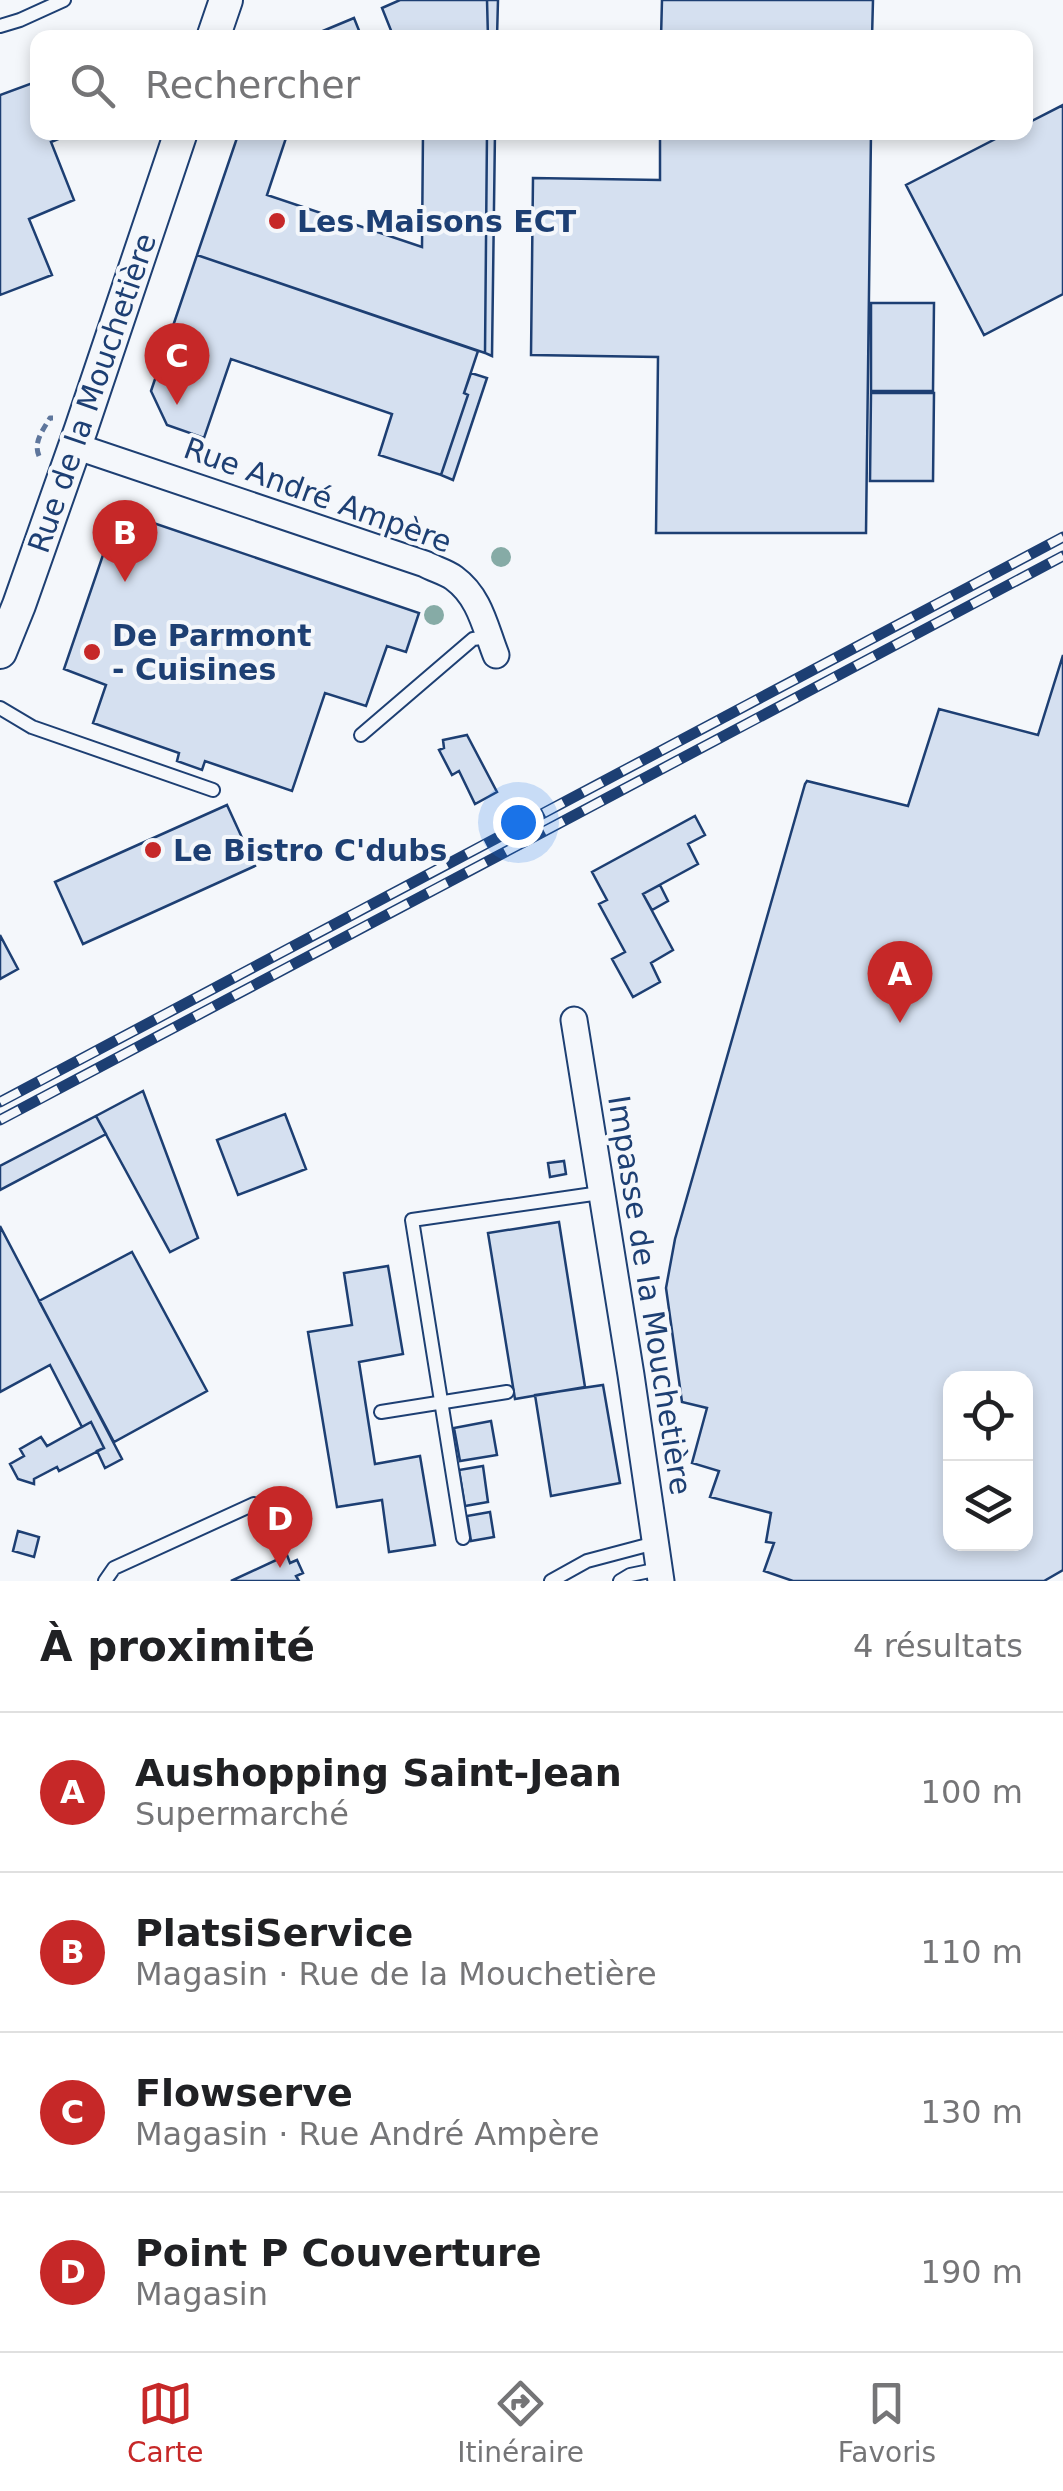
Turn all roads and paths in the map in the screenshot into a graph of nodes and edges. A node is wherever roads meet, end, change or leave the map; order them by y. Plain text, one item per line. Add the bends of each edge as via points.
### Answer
1 (64, 0) edge
2 (226, 0) edge
3 (0, 26) edge
4 (216, 30) edge
5 (178, 140) edge
6 (75, 446) junction
7 (492, 646) joint
8 (0, 652) edge
9 (0, 708) edge
10 (360, 736) dead end
11 (213, 790) dead end
12 (574, 1020) dead end
13 (600, 1193) junction
14 (507, 1392) dead end
15 (441, 1402) junction
16 (381, 1412) dead end
17 (254, 1504) dead end
18 (463, 1538) dead end
19 (655, 1543) junction
20 (660, 1575) edge
21 (105, 1581) edge
22 (551, 1581) edge
23 (620, 1581) edge

1 - 3 lane
2 - 4 street
5 - 6 street, Rue de la Mouchetière
6 - 7 street, Rue André Ampère via 425,564 468,592
6 - 8 street, Rue de la Mouchetière
7 - 10 lane via 473,640
9 - 11 lane via 32,727
12 - 13 street, Impasse de la Mouchetière
13 - 15 lane via 412,1220
13 - 19 street, Impasse de la Mouchetière
14 - 15 lane
15 - 16 lane
15 - 18 lane
17 - 21 lane via 114,1568
19 - 20 street, Impasse de la Mouchetière
19 - 22 lane via 587,1561
20 - 23 lane

